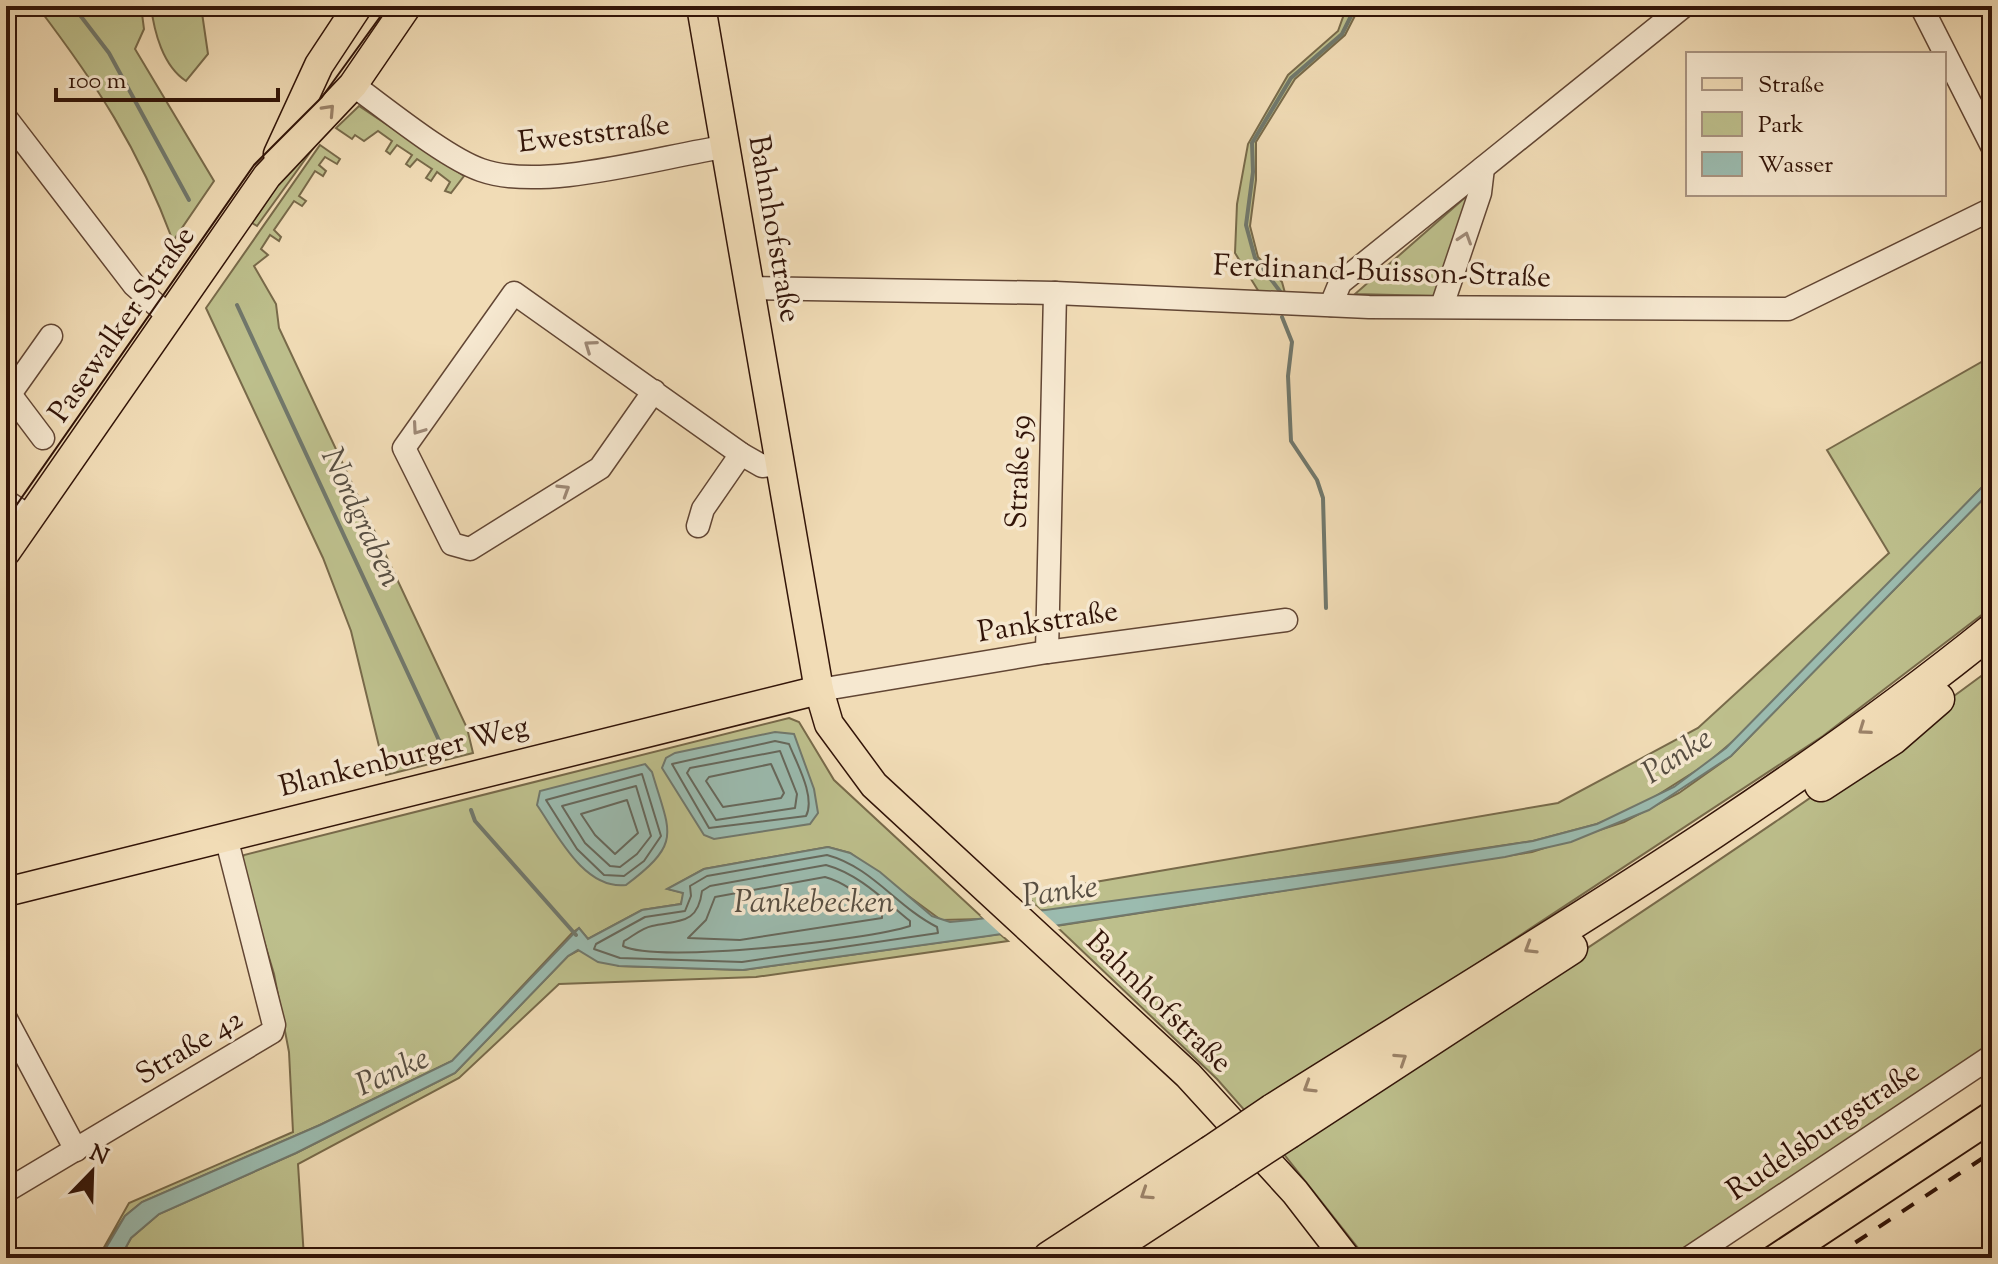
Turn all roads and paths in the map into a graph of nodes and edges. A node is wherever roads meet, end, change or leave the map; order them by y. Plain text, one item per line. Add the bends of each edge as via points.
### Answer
1 (358, 6) edge
2 (407, 6) edge
3 (701, 6) edge
4 (1684, 6) edge
5 (1921, 6) edge
6 (1944, 52) edge
7 (1946, 55) edge
8 (319, 65) junction
9 (353, 85) junction
10 (6, 118) edge
11 (1992, 146) edge
12 (724, 147) junction
13 (1483, 168) junction
14 (267, 176) junction
15 (1992, 209) edge
16 (748, 288) junction
17 (1055, 293) junction
18 (1331, 305) junction
19 (1442, 306) junction
20 (171, 318) junction
21 (51, 336) dead end
22 (8, 391) edge
23 (654, 391) junction
24 (43, 438) dead end
25 (741, 454) junction
26 (778, 464) junction
27 (6, 501) edge
28 (31, 518) junction
29 (698, 526) dead end
30 (6, 552) edge
31 (1286, 620) dead end
32 (1992, 630) edge
33 (1047, 652) junction
34 (1992, 653) edge
35 (819, 690) junction
36 (226, 837) junction
37 (6, 892) edge
38 (6, 1019) edge
39 (1992, 1056) edge
40 (1281, 1121) junction
41 (76, 1150) junction
42 (1219, 1162) junction
43 (6, 1191) edge
44 (1049, 1258) edge
45 (1096, 1258) edge
46 (1346, 1258) edge
47 (1689, 1258) edge

1 - 8 main road, Pasewalker Straße
2 - 9 main road, Pasewalker Straße
3 - 12 main road, Bahnhofstraße
4 - 13 street
5 - 6 street
7 - 11 street
8 - 9 main road
8 - 14 main road, Pasewalker Straße
9 - 12 street, Eweststraße via 465,163 495,174 546,177
14 -> 9 main road, Pasewalker Straße
10 - 20 street via 134,285
12 - 16 main road, Bahnhofstraße
13 - 18 street via 1340,283
19 -> 13 street via 1480,193
14 - 20 main road, Pasewalker Straße
15 - 19 street, Ferdinand-Buisson-Straße via 1788,309
16 - 17 street, Ferdinand-Buisson-Straße
16 - 26 main road, Bahnhofstraße
17 - 18 street, Ferdinand-Buisson-Straße
17 - 33 street, Straße 59
18 - 19 street, Ferdinand-Buisson-Straße
20 - 28 main road, Pasewalker Straße
21 - 22 street, Pasewalker Straße
22 - 24 street, Pasewalker Straße
23 -> 23 street via 514,293 404,448 452,544 470,549 600,468
23 - 25 street
25 - 26 street via 762,466
25 - 29 street via 703,509
26 - 35 main road, Bahnhofstraße
27 - 28 street
28 - 30 main road, Pasewalker Straße
31 - 33 street, Pankstraße
32 -> 40 highway via 1908,698 1754,807
33 - 35 street, Pankstraße
40 -> 34 highway via 1893,738
35 - 36 main road, Blankenburger Weg
35 - 46 main road, Bahnhofstraße via 829,724 860,769 1210,1098
36 - 37 main road, Blankenburger Weg
36 - 41 street, Straße 42 via 272,1032
38 - 41 street
39 - 47 street, Rudelsburgstraße
40 - 42 highway, bridge
41 - 43 street, Straße 42
42 -> 44 highway
42 - 45 highway

